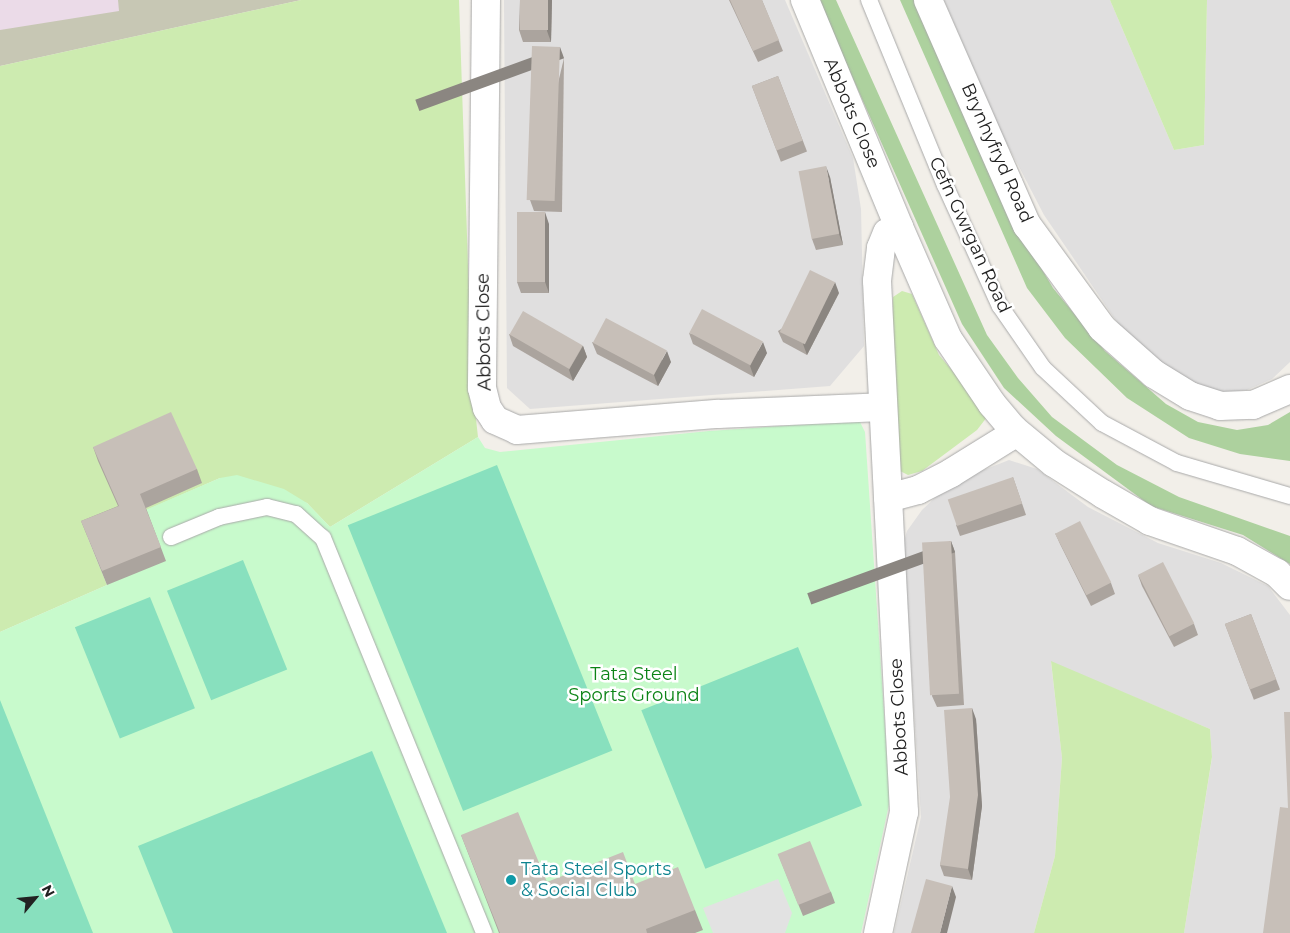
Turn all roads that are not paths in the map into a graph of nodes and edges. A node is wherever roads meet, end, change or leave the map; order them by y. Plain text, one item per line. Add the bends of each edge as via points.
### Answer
1 (486, 0) edge
2 (805, 0) edge
3 (869, 0) edge
4 (928, 0) edge
5 (900, 227) junction
6 (1290, 389) edge
7 (882, 407) junction
8 (1013, 428) junction
9 (1290, 496) edge
10 (888, 498) junction
11 (171, 538) dead end
12 (1290, 586) edge
13 (484, 933) edge
14 (878, 933) edge

1 - 7 street, Abbots Close via 482,388 487,408 495,420 517,430 718,414
2 - 5 street, Abbots Close
3 - 9 lane, Cefn Gwrgan Road via 945,185 1000,306 1043,368 1102,424 1177,463
4 - 6 street, Brynhyfryd Road via 1033,232 1102,328 1154,374 1190,396 1220,406 1253,405
5 - 7 street, Abbots Close via 887,233 881,248 877,281
5 - 8 street, Abbots Close via 948,339 992,404
7 - 10 street, Abbots Close
8 - 10 street via 1009,437 951,472 918,490
8 - 12 street, Abbots Close via 1054,463 1150,521 1237,551 1277,573
10 - 14 street, Abbots Close via 904,812
11 - 13 lane via 219,517 256,508 287,510 316,530 332,554

